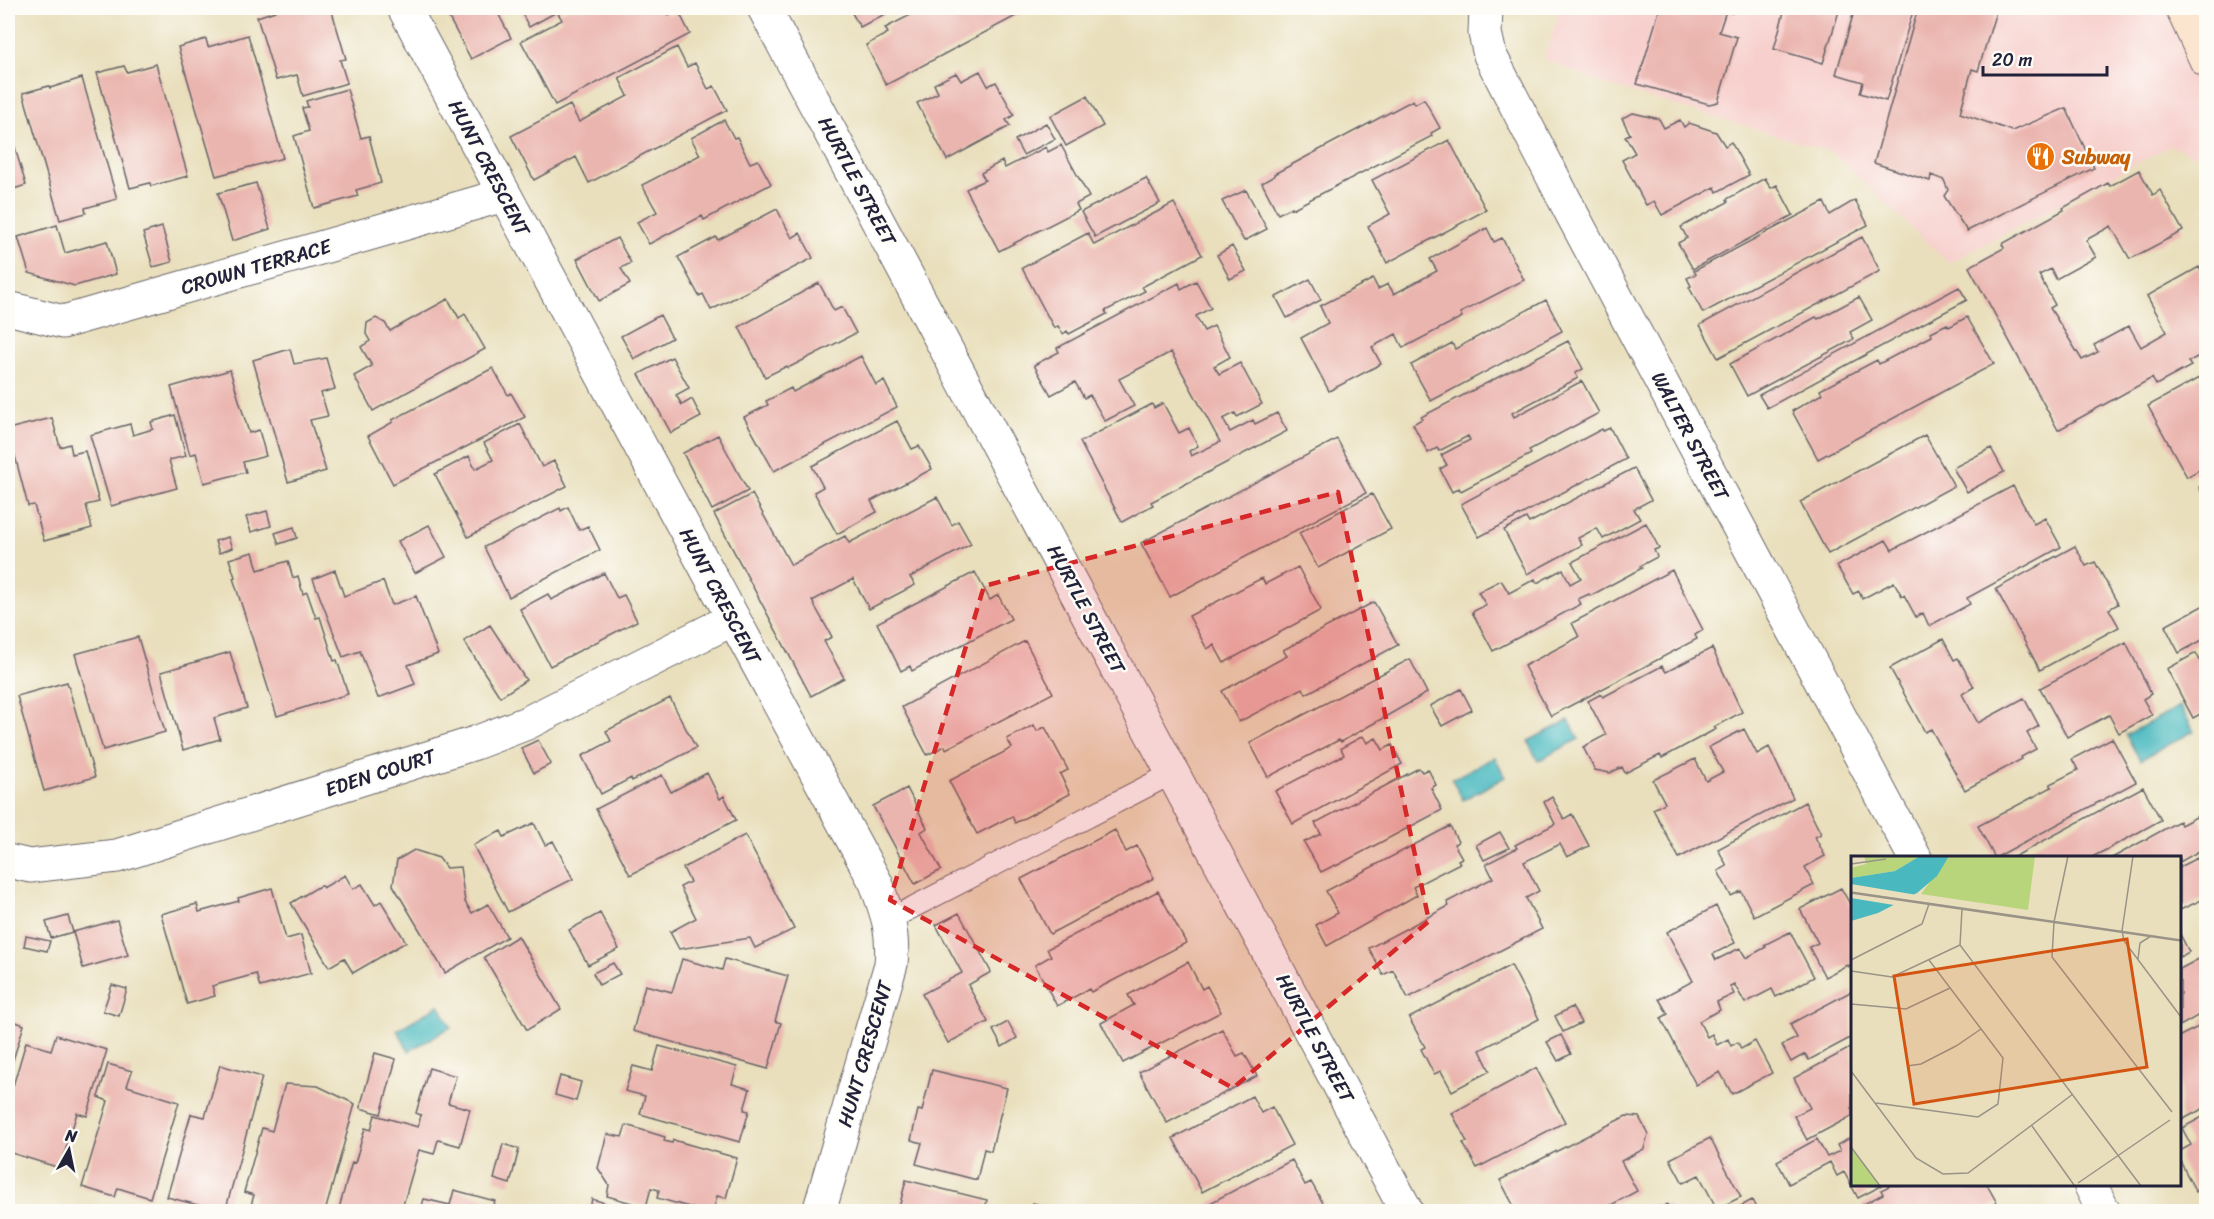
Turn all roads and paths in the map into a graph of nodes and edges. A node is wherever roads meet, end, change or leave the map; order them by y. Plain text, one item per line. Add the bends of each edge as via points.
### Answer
1 (404, 8) edge
2 (764, 8) edge
3 (1486, 8) edge
4 (2182, 8) edge
5 (2206, 60) edge
6 (504, 195) junction
7 (8, 308) edge
8 (733, 619) junction
9 (1173, 773) junction
10 (1914, 856) edge
11 (8, 861) edge
12 (890, 919) junction
13 (2091, 1186) edge
14 (819, 1212) edge
15 (1407, 1212) edge
16 (2104, 1212) edge

1 - 6 street, HUNT CRESCENT
2 - 9 street, HURTLE STREET
3 - 10 street, WALTER STREET via 1485,33 1490,56
4 - 5 main road
6 - 7 street, CROWN TERRACE via 63,322
6 - 8 street, HUNT CRESCENT
8 - 11 street, EDEN COURT via 527,723 475,743 117,856 30,866
8 - 12 street, HUNT CRESCENT via 876,883
9 - 12 lane
9 - 15 street, HURTLE STREET
12 - 14 street, HUNT CRESCENT via 891,964
13 - 16 street

